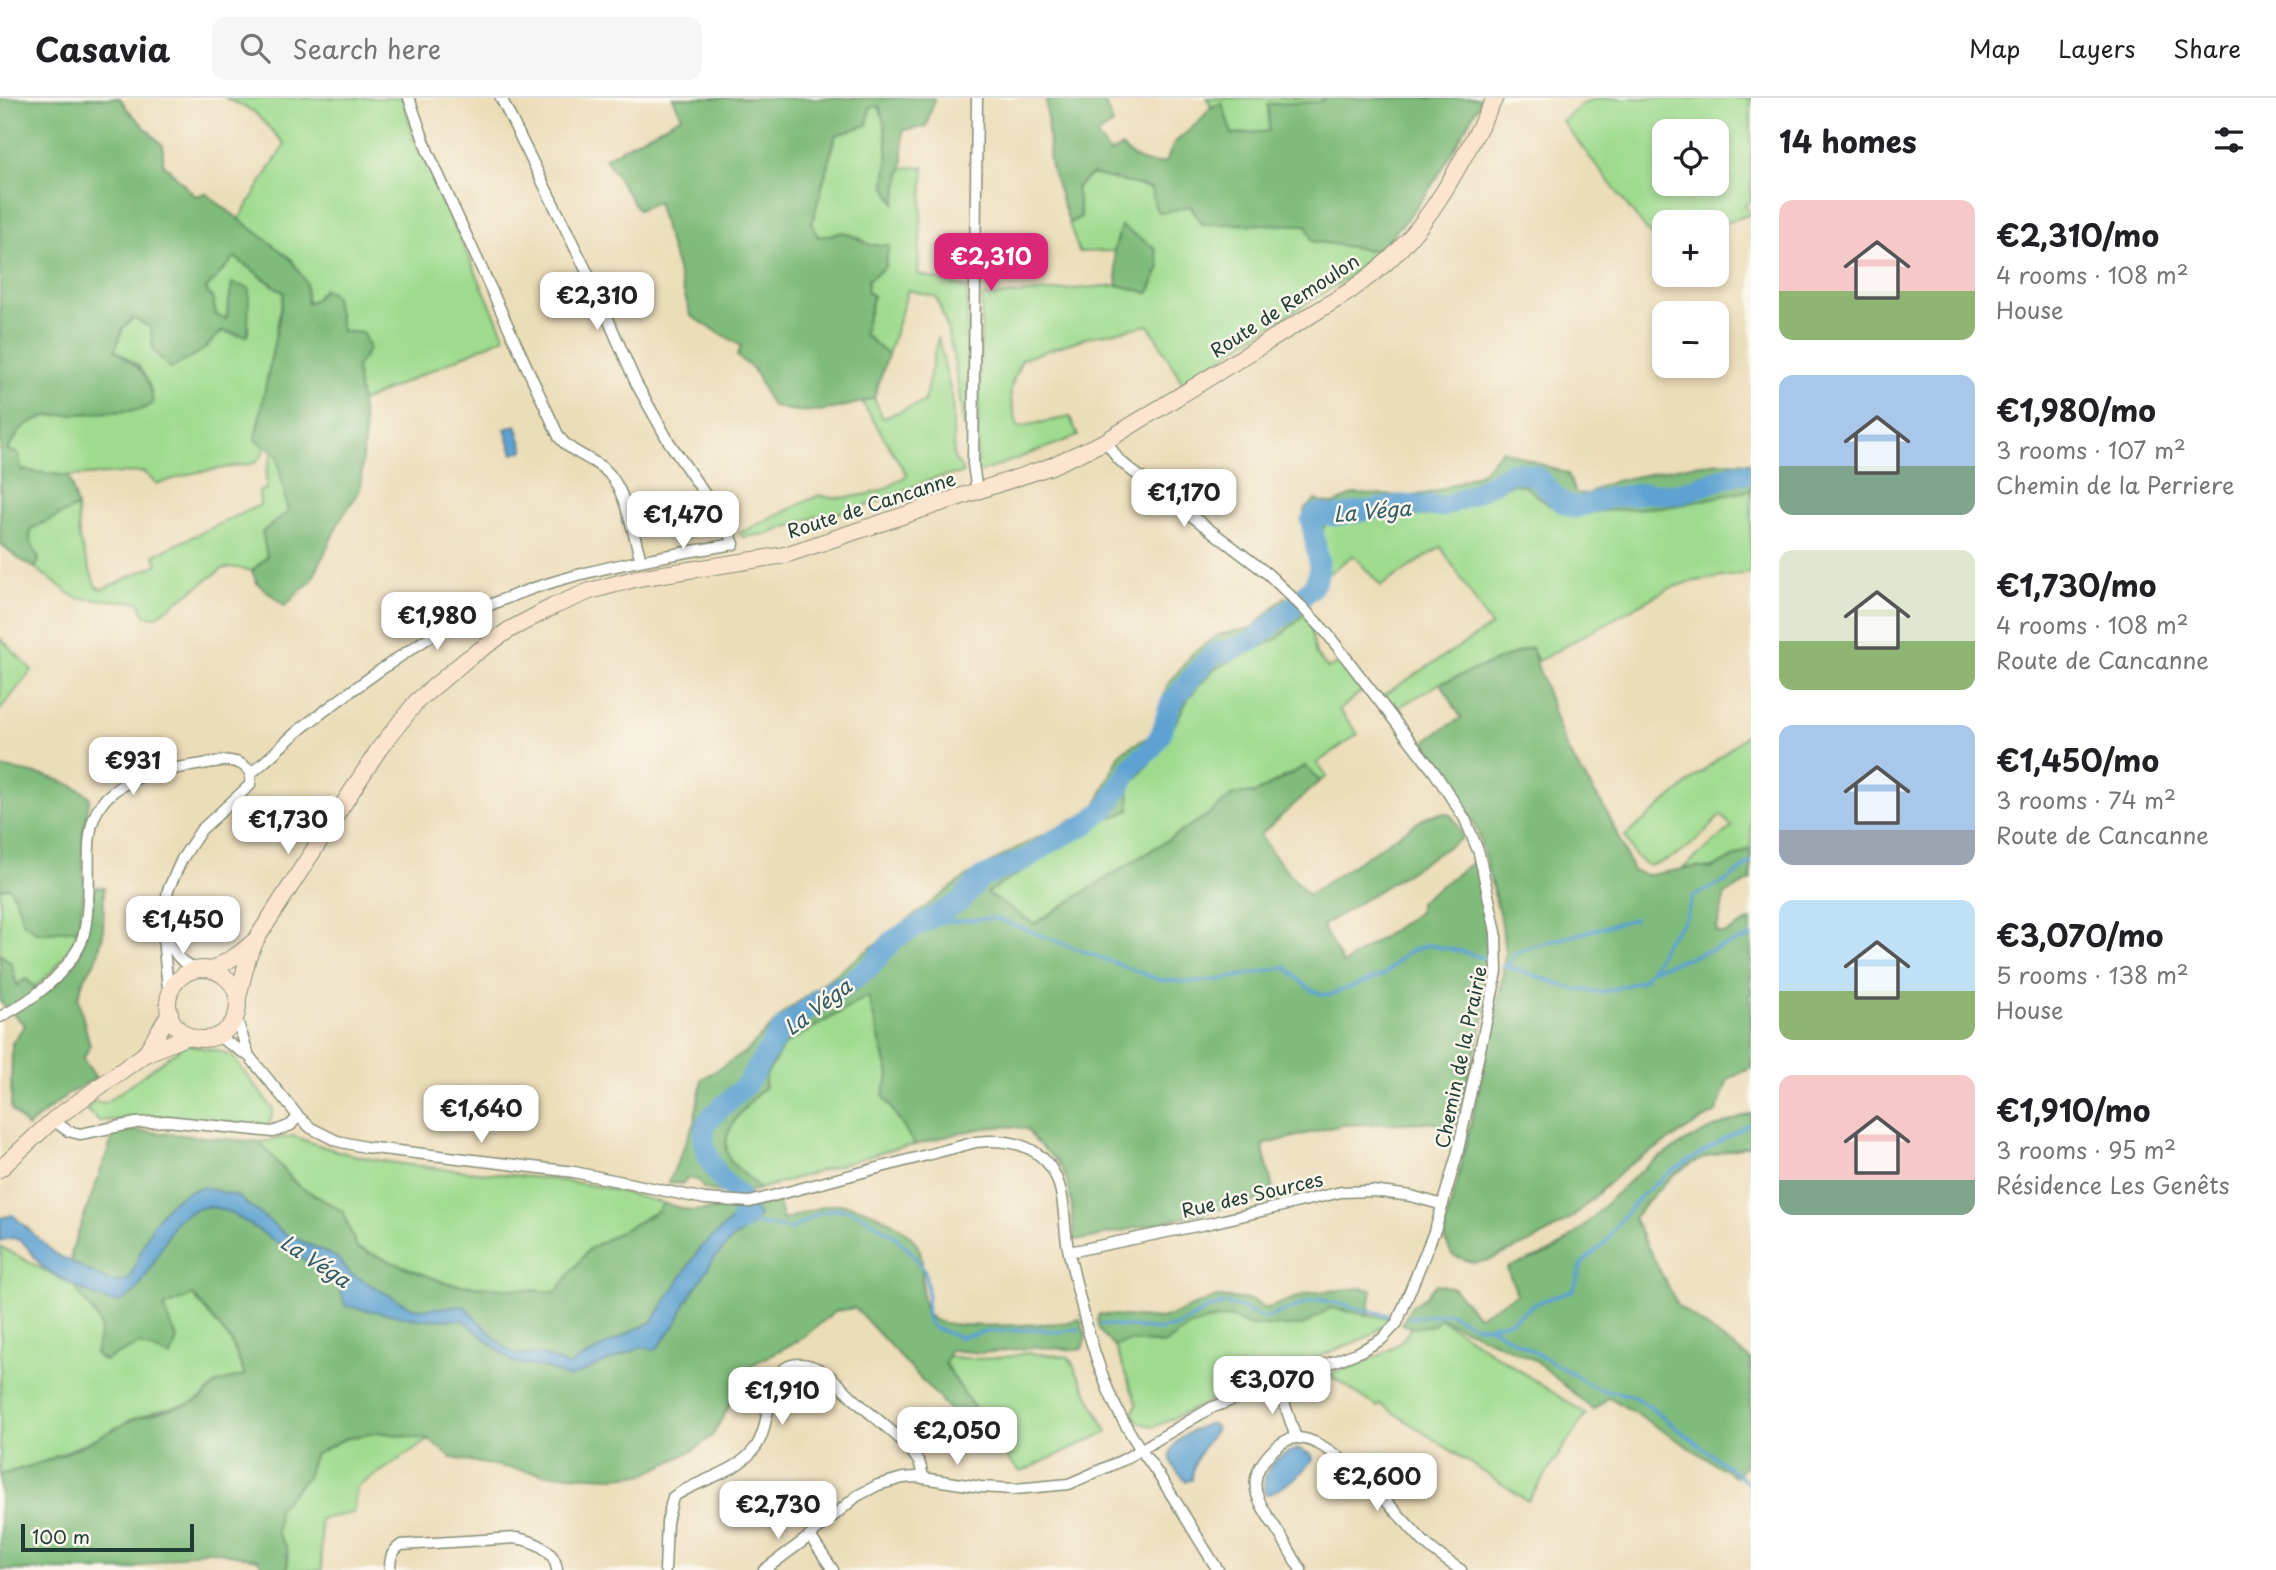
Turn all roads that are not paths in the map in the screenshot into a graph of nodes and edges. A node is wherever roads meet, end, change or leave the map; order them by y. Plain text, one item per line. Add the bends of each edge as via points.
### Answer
1 (410, 98) edge
2 (501, 98) edge
3 (977, 98) edge
4 (1495, 98) edge
5 (1106, 441) junction
6 (977, 492) junction
7 (640, 560) junction
8 (251, 773) junction
9 (162, 928) junction
10 (257, 938) junction
11 (205, 970) junction
12 (238, 997) junction
13 (169, 1006) junction
14 (0, 1017) edge
15 (236, 1017) junction
16 (188, 1036) junction
17 (217, 1036) junction
18 (145, 1054) junction
19 (249, 1056) junction
20 (298, 1116) junction
21 (54, 1120) junction
22 (0, 1169) edge
23 (1443, 1205) junction
24 (1069, 1252) junction
25 (1278, 1384) junction
26 (1296, 1438) junction
27 (1139, 1449) junction
28 (923, 1477) junction
29 (810, 1536) junction
30 (390, 1570) edge
31 (557, 1570) edge
32 (666, 1570) edge
33 (764, 1570) edge
34 (833, 1570) edge
35 (1218, 1570) edge
36 (1301, 1570) edge
37 (1461, 1570) edge

1 - 7 street via 428,152 559,437 613,477 623,495
2 - 7 street via 636,383 734,544
3 - 6 street via 973,464
4 - 5 main road, Route de Remoulon via 1439,199 1385,263 1350,292
5 - 6 main road, Route de Cancanne
5 - 23 street, Chemin de la Prairie via 1118,459 1262,569 1326,632 1465,819 1484,872 1496,932 1497,971
6 - 10 main road, Route de Cancanne via 785,555 638,578 590,591 509,630 417,701 379,749
7 - 8 street via 529,591 460,619 302,728
8 - 9 street via 248,788 201,830 182,859 168,890
8 - 14 street via 230,760 152,772 107,797 92,825 81,943 51,982
9 - 11 street via 185,965
9 - 13 street
10 - 11 main road, Route de Cancanne via 239,954
10 - 12 main road, Route de Cancanne
11 - 12 main road via 224,976
11 - 13 main road via 184,975 174,985
12 - 15 main road
13 - 16 main road via 173,1022
13 - 18 main road
15 - 17 main road
15 - 19 street
16 - 17 main road
16 - 18 main road
17 - 19 street
18 - 21 main road
19 - 20 street
20 - 21 street via 273,1132 167,1121 80,1133 68,1131
20 - 24 street via 324,1136 350,1144 574,1172 732,1202 750,1202 976,1142 1017,1143 1033,1150 1057,1178
21 - 22 main road
23 - 24 street, Rue des Sources via 1411,1196 1341,1192
23 - 25 street, Chemin de la Prairie via 1399,1318 1387,1335 1359,1352
24 - 27 street via 1105,1384
25 - 26 street
25 - 27 street, Chemin de la Prairie via 1211,1408
26 - 36 street via 1282,1443 1264,1459 1255,1488 1260,1505
26 - 37 street via 1322,1447 1363,1476 1424,1542
27 - 28 street, Chemin de la Prairie via 1085,1479 1045,1488 995,1488
27 - 35 street
28 - 29 street, Chemin de la Prairie via 868,1489
28 - 32 street via 920,1463 832,1377 815,1367 789,1365 774,1381 768,1421 757,1447 728,1470 673,1497 667,1522
29 - 33 street, Chemin de la Prairie
29 - 34 street
30 - 31 street via 390,1559 401,1545 516,1538 543,1547 556,1560

